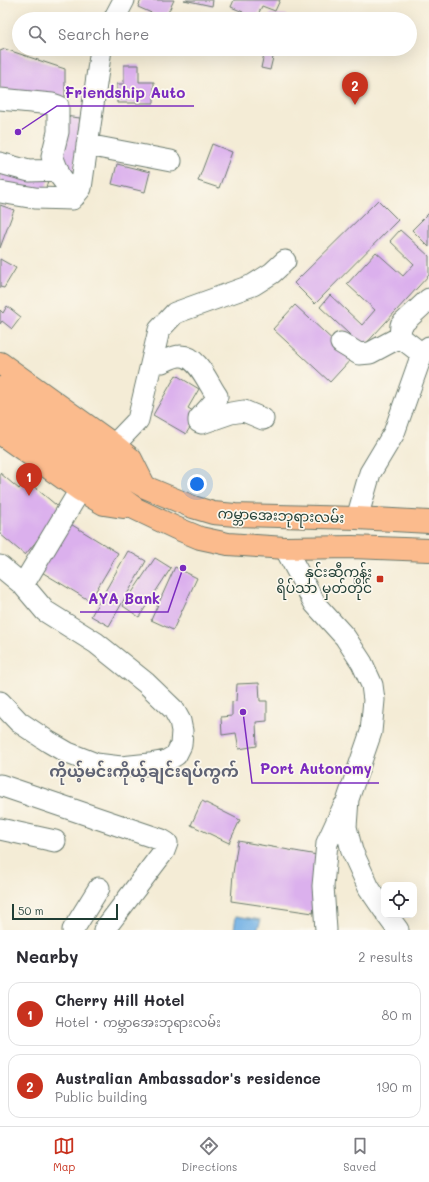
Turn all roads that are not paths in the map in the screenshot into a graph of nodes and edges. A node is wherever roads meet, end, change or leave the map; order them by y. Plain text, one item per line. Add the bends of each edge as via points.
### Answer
1 (124, 0) edge
2 (118, 12) edge
3 (100, 56) edge
4 (0, 99) edge
5 (87, 145) junction
6 (170, 161) dead end
7 (0, 163) edge
8 (58, 170) junction
9 (0, 192) edge
10 (75, 196) junction
11 (285, 261) dead end
12 (429, 298) edge
13 (400, 337) junction
14 (340, 342) dead end
15 (426, 351) edge
16 (152, 361) junction
17 (0, 363) edge
18 (0, 388) edge
19 (0, 410) edge
20 (263, 419) dead end
21 (1, 435) edge
22 (114, 445) junction
23 (145, 487) junction
24 (80, 490) junction
25 (136, 509) junction
26 (335, 518) junction
27 (357, 518) junction
28 (429, 522) edge
29 (286, 548) junction
30 (318, 548) junction
31 (429, 550) edge
32 (0, 566) edge
33 (23, 585) junction
34 (0, 702) edge
35 (0, 785) edge
36 (348, 799) junction
37 (0, 829) edge
38 (55, 841) dead end
39 (99, 888) dead end
40 (381, 906) edge
41 (390, 918) edge
42 (73, 930) edge
43 (104, 930) edge
44 (326, 930) edge
45 (398, 930) edge

1 - 2 street
3 - 5 street
4 - 8 street via 58,106 58,132 52,156
5 - 6 street
5 - 10 street via 81,188
7 - 8 street via 29,171
8 - 10 street
9 - 10 street via 35,198 72,199
11 - 16 street via 253,285 175,313 159,330
12 - 13 street via 401,325
13 - 14 street via 370,353 359,354
13 - 15 street
15 - 27 street via 394,433 370,473
16 - 20 street via 162,362 181,356 200,367 217,396 199,422 244,411
16 - 22 street via 138,420
17 - 22 main road
18 - 23 main road, ကမ္ဘာအေးဘုရားလမ်း via 105,463
19 - 25 main road, ကမ္ဘာအေးဘုရားလမ်း
21 - 24 main road
22 - 23 main road via 131,459
23 - 26 main road, ကမ္ဘာအေးဘုရားလမ်း via 213,513
24 - 25 main road via 104,504
24 - 33 street
25 - 29 main road, ကမ္ဘာအေးဘုရားလမ်း via 200,538 228,544
26 - 27 main road, ကမ္ဘာအေးဘုရားလမ်း
26 - 30 main road
27 - 28 main road, ကမ္ဘာအေးဘုရားလမ်း
29 - 30 main road, ကမ္ဘာအေးဘုရားလမ်း
29 - 36 street via 315,604 345,637 362,663 372,685 374,700 371,732
30 - 31 main road, ကမ္ဘာအေးဘုရားလမ်း
32 - 33 street
33 - 34 street via 45,611 96,643 146,683 174,710 180,720 181,745 176,755 166,761 121,767 96,764 49,742 19,722
35 - 43 street via 167,843 164,851
36 - 40 street via 346,827 352,851 369,888
36 - 44 street via 327,843 323,886
37 - 38 street
39 - 42 street
41 - 45 street

